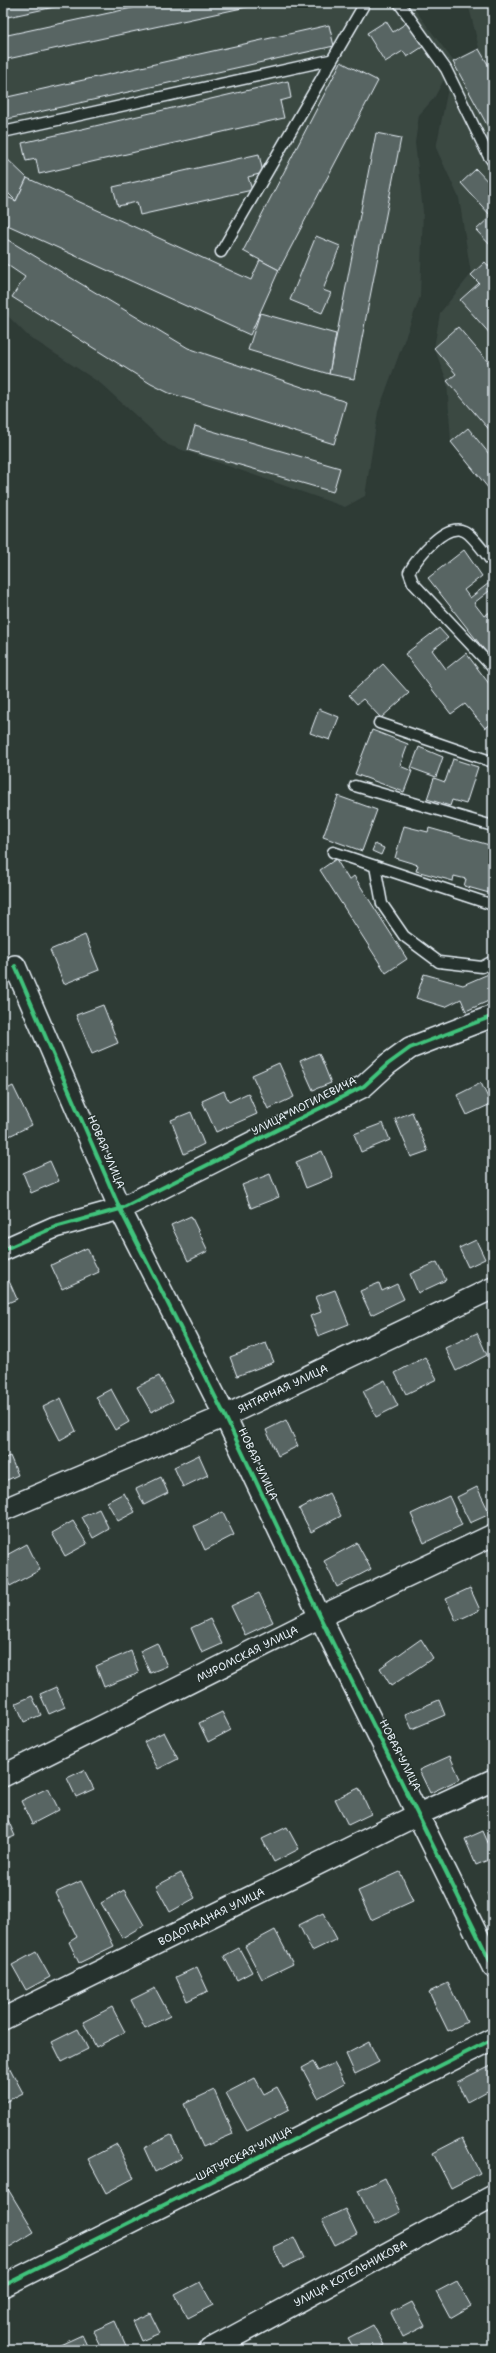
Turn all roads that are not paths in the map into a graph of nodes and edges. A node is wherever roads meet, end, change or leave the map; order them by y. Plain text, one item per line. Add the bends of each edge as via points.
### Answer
1 (365, 3) edge
2 (399, 3) edge
3 (330, 60) junction
4 (3, 132) edge
5 (493, 162) edge
6 (221, 252) dead end
7 (493, 563) edge
8 (493, 668) edge
9 (379, 723) dead end
10 (493, 762) edge
11 (355, 786) dead end
12 (493, 826) edge
13 (333, 852) dead end
14 (375, 866) junction
15 (493, 905) edge
16 (493, 961) edge
17 (15, 966) dead end
18 (493, 1016) edge
19 (120, 1209) junction
20 (3, 1250) edge
21 (493, 1288) edge
22 (225, 1416) junction
23 (3, 1510) edge
24 (493, 1535) edge
25 (320, 1617) junction
26 (3, 1776) edge
27 (493, 1780) edge
28 (419, 1814) junction
29 (493, 1967) edge
30 (3, 2019) edge
31 (493, 2040) edge
32 (493, 2196) edge
33 (3, 2286) edge
34 (209, 2350) edge

1 - 3 lane
2 - 5 lane via 446,69
3 - 4 lane
3 - 6 lane
7 - 8 lane via 466,531 448,530 415,562 409,572 413,583
9 - 10 lane
11 - 12 lane
13 - 14 lane
14 - 15 lane
14 - 16 lane via 382,904 404,936 440,962 482,967
17 - 19 street, НОВАЯ УЛИЦА
18 - 19 street, УЛИЦА МОГИЛЕВИЧА via 410,1048 364,1086
19 - 20 street, УЛИЦА МОГИЛЕВИЧА via 56,1227
19 - 22 street, НОВАЯ УЛИЦА
21 - 22 street, ЯНТАРНАЯ УЛИЦА
22 - 23 street, ЯНТАРНАЯ УЛИЦА
22 - 25 street, НОВАЯ УЛИЦА
24 - 25 street, МУРОМСКАЯ УЛИЦА
25 - 26 street, МУРОМСКАЯ УЛИЦА
25 - 28 street, НОВАЯ УЛИЦА
27 - 28 street, ВОДОПАДНАЯ УЛИЦА
28 - 29 street, НОВАЯ УЛИЦА
28 - 30 street, ВОДОПАДНАЯ УЛИЦА
31 - 33 street, ШАТУРСКАЯ УЛИЦА
32 - 34 street, УЛИЦА КОТЕЛЬНИКОВА

